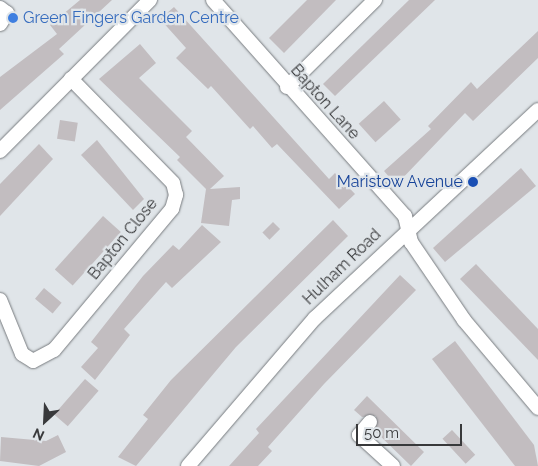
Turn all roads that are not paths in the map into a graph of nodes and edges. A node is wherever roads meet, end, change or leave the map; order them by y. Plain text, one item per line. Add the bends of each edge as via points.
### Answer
1 (150, 0) edge
2 (213, 0) edge
3 (375, 0) edge
4 (0, 8) edge
5 (0, 24) edge
6 (72, 79) junction
7 (287, 86) junction
8 (538, 110) edge
9 (0, 151) edge
10 (409, 227) junction
11 (0, 300) edge
12 (538, 408) edge
13 (370, 422) dead end
14 (188, 466) edge
15 (393, 466) edge

1 - 6 street
2 - 7 street, Bapton Lane
3 - 7 street
4 - 5 street via 7,14
6 - 9 street
6 - 11 street, Bapton Close via 173,183 176,195 172,208 54,350 33,361 22,354
7 - 10 street, Bapton Lane via 405,216
8 - 10 street, Hulham Road
10 - 12 street via 411,242 464,320
10 - 14 street, Hulham Road via 315,318
13 - 15 street via 359,435

